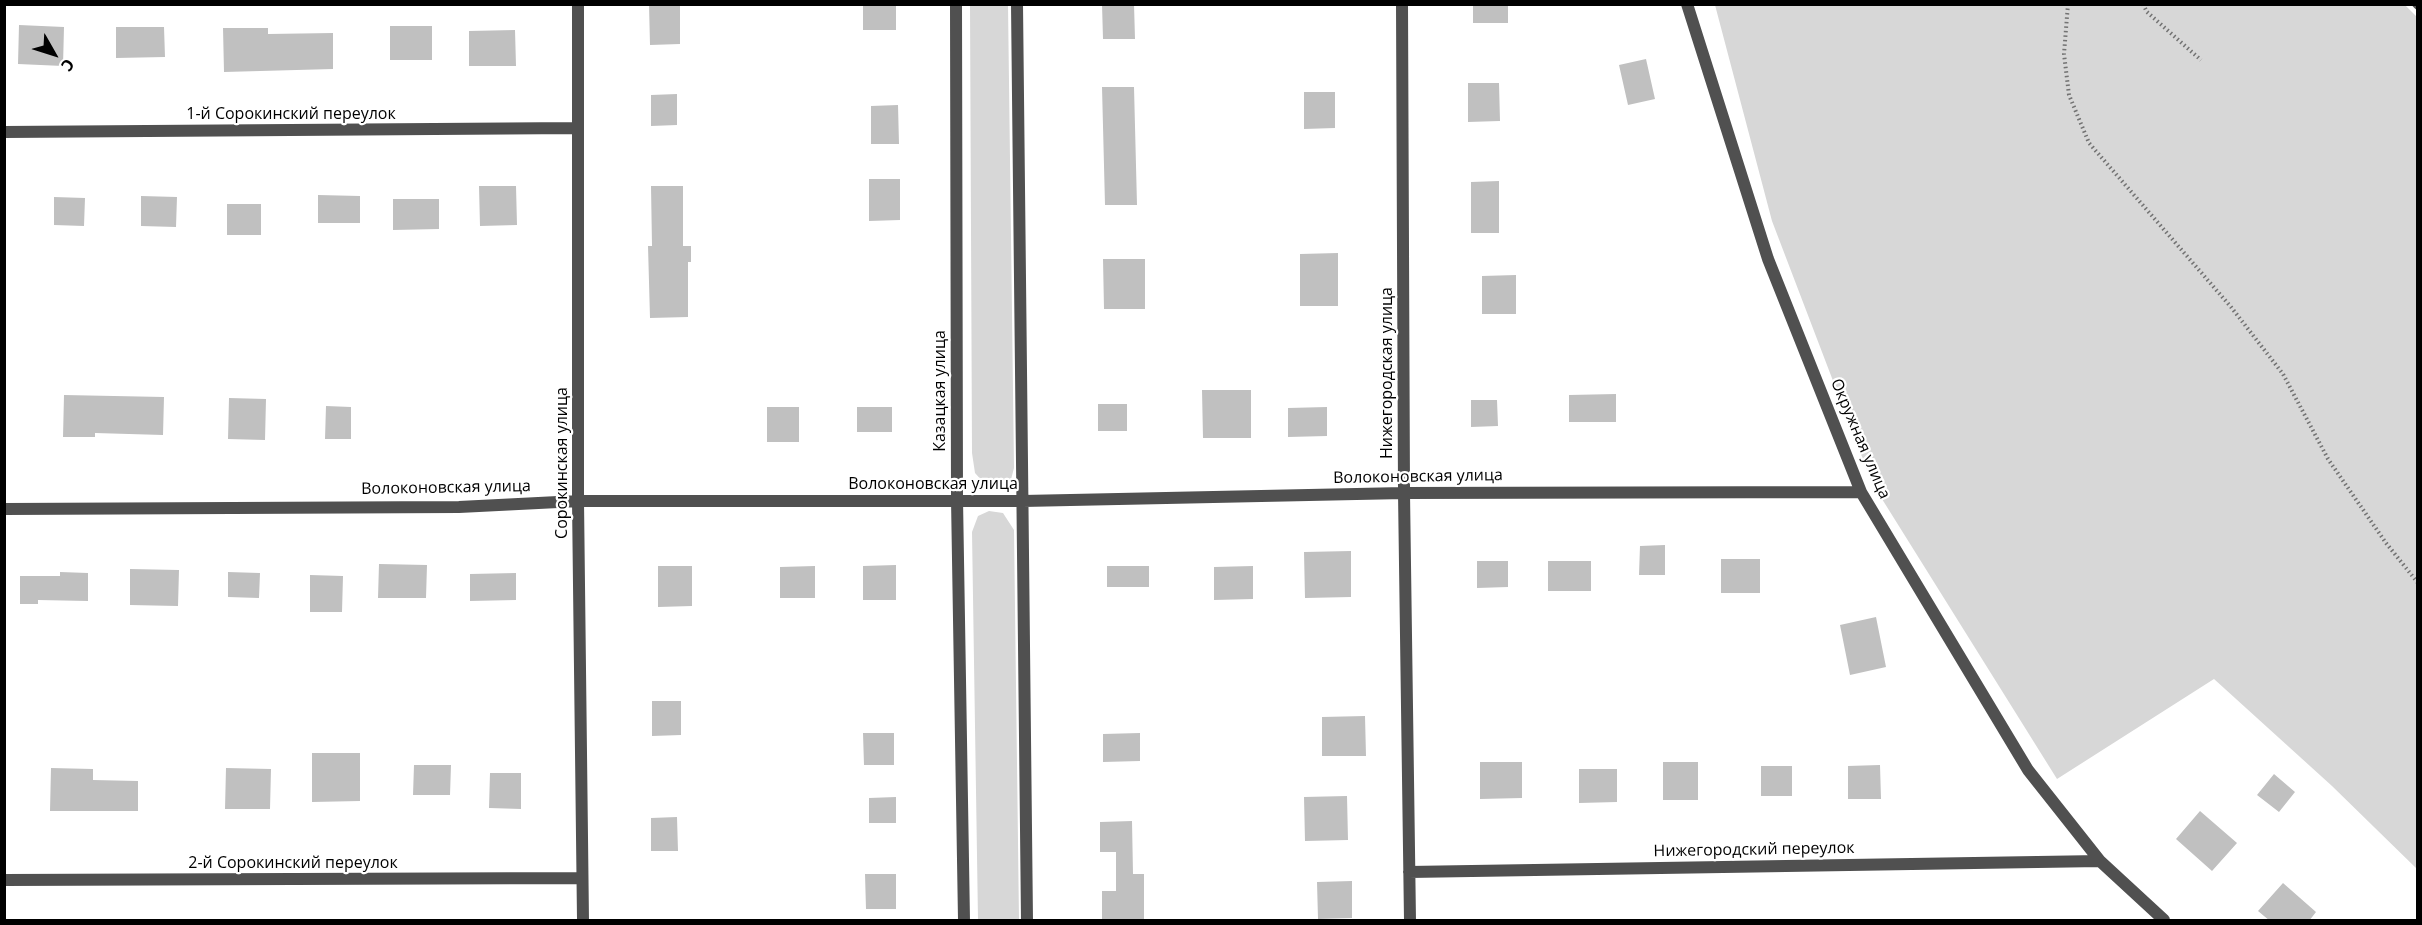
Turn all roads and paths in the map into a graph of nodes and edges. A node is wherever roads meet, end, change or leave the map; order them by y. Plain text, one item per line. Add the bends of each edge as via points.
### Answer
1 (578, 4) edge
2 (956, 4) edge
3 (1017, 4) edge
4 (1402, 4) edge
5 (1687, 4) edge
6 (2068, 4) edge
7 (2143, 4) edge
8 (2201, 60) dead end
9 (577, 128) junction
10 (4, 132) edge
11 (1861, 492) junction
12 (1404, 493) junction
13 (957, 499) junction
14 (579, 501) junction
15 (1023, 501) junction
16 (4, 509) edge
17 (2418, 583) edge
18 (2100, 861) junction
19 (1409, 872) junction
20 (582, 878) junction
21 (4, 880) edge
22 (583, 921) edge
23 (963, 921) edge
24 (1027, 921) edge
25 (1410, 921) edge
26 (2164, 921) edge

1 - 9 street, Сорокинская улица
2 - 13 street, Казацкая улица
3 - 15 street
4 - 12 street, Нижегородская улица
5 - 11 street, Окружная улица via 1768,259
6 - 17 path via 2064,54 2069,95 2089,143 2231,307 2283,374 2328,459
7 - 8 path
9 - 10 street, 1-й Сорокинский переулок
9 - 14 street, Сорокинская улица
11 - 12 street, Волоконовская улица
11 - 18 street, Окружная улица via 2028,770
12 - 15 street, Волоконовская улица
12 - 19 street, Нижегородская улица
13 - 14 street, Волоконовская улица
13 - 15 street, Волоконовская улица
13 - 23 street, Казацкая улица
14 - 16 street, Волоконовская улица via 459,507
14 - 20 street, Сорокинская улица
15 - 24 street
18 - 19 street, Нижегородский переулок
18 - 26 street, Окружная улица
19 - 25 street, Нижегородская улица
20 - 21 street, 2-й Сорокинский переулок
20 - 22 street, Сорокинская улица

